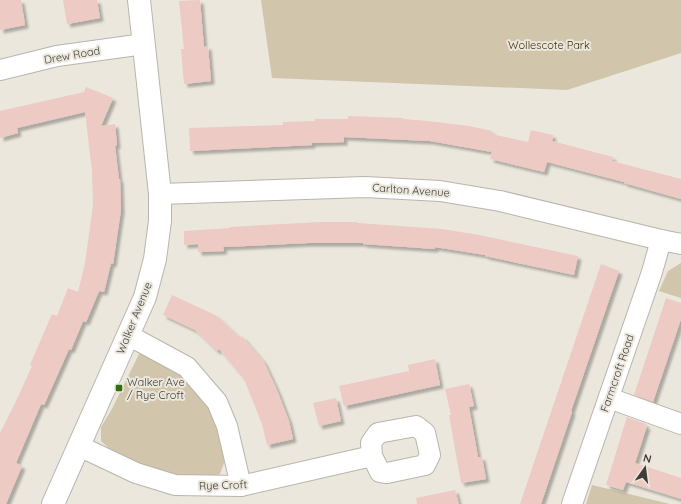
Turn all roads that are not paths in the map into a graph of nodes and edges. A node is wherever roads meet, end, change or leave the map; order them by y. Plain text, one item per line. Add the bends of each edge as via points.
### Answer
1 (139, 0) edge
2 (144, 44) junction
3 (0, 70) edge
4 (160, 194) junction
5 (661, 240) junction
6 (681, 244) edge
7 (128, 335) junction
8 (609, 398) junction
9 (681, 424) edge
10 (79, 446) junction
11 (372, 456) dead end
12 (241, 486) junction
13 (53, 504) edge
14 (572, 504) edge

1 - 2 street, Walker Avenue
2 - 3 street, Drew Road via 57,56
2 - 4 street, Walker Avenue
4 - 5 street, Carlton Avenue via 365,187 440,191 500,201
4 - 7 street, Walker Avenue via 160,221 155,259 145,297
5 - 6 street, Carlton Avenue
5 - 8 street, Farmcroft Road
7 - 10 street, Walker Avenue
7 - 12 street via 187,367 217,402 226,426
8 - 9 street
8 - 14 street, Farmcroft Road
10 - 12 street, Rye Croft via 136,473 175,485
10 - 13 street, Walker Avenue
11 - 12 street, Rye Croft

